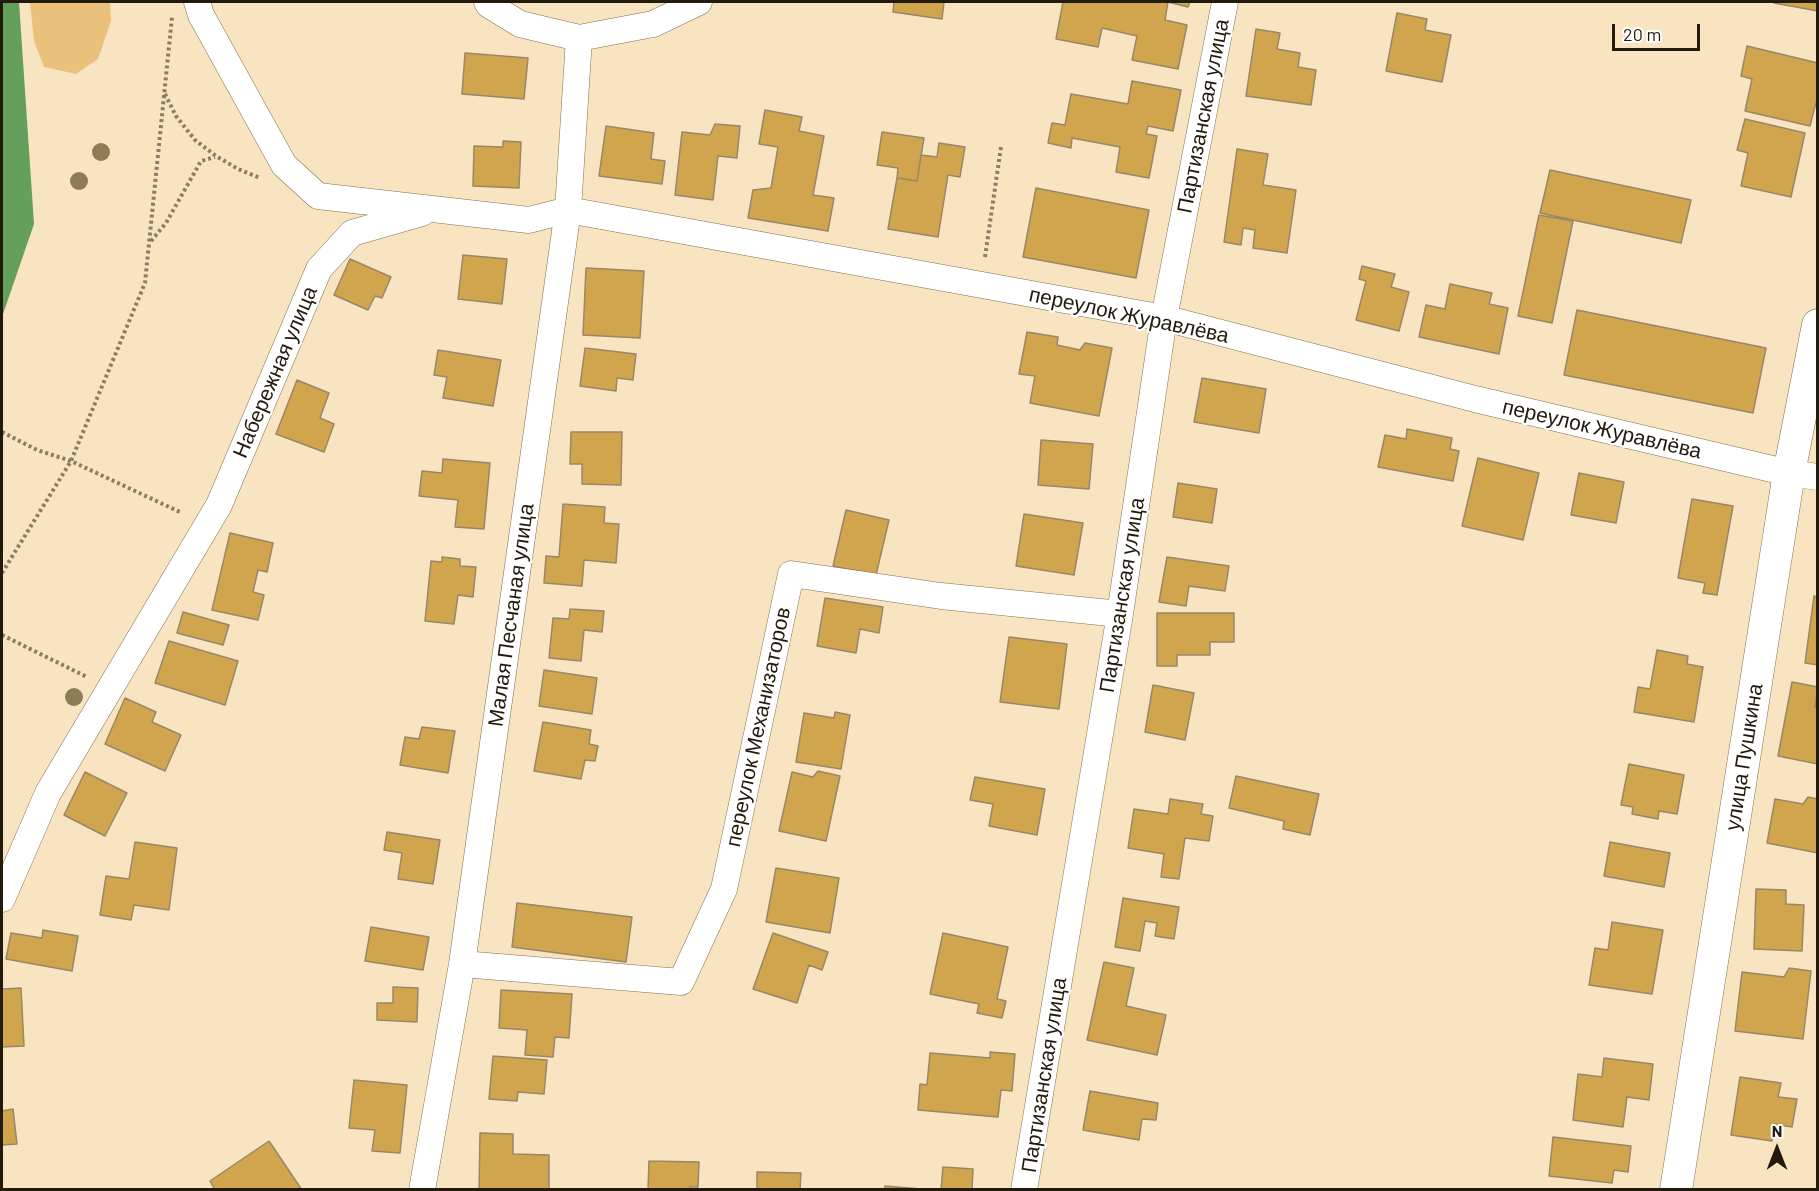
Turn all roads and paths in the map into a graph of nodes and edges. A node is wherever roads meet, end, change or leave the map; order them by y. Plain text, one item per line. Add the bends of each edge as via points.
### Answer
1 (197, 2) edge
2 (487, 2) edge
3 (699, 2) edge
4 (1225, 2) edge
5 (172, 13) dead end
6 (579, 38) junction
7 (165, 94) junction
8 (1001, 147) dead end
9 (216, 156) junction
10 (266, 180) dead end
11 (434, 209) junction
12 (568, 210) junction
13 (150, 243) junction
14 (981, 285) junction
15 (1164, 318) junction
16 (1818, 325) edge
17 (2, 432) edge
18 (71, 461) junction
19 (1803, 475) edge
20 (207, 525) junction
21 (2, 573) edge
22 (1120, 614) junction
23 (2, 635) edge
24 (110, 688) junction
25 (2, 899) edge
26 (462, 964) junction
27 (422, 1190) edge
28 (1024, 1190) edge
29 (1676, 1190) edge

1 - 11 street via 284,165 318,196
2 - 6 street via 520,24
3 - 6 street via 653,24
4 - 15 street, Партизанская улица
5 - 7 path
6 - 12 street, Малая Песчаная улица
7 - 9 path via 189,132
7 - 13 path
8 - 14 path
9 - 10 path
9 - 13 path via 201,161 166,223
11 - 12 street, переулок Журавлёва via 530,219
11 - 20 street, Набережная улица via 352,233 319,269
12 - 14 street, переулок Журавлёва
12 - 26 street, Малая Песчаная улица
13 - 18 path via 145,283
14 - 15 street, переулок Журавлёва
15 - 19 street, переулок Журавлёва via 1475,399
15 - 22 street, Партизанская улица
16 - 19 street, улица Пушкина
17 - 18 path via 37,450
18 - 20 path
18 - 21 path
19 - 29 street, улица Пушкина
20 - 24 street, Набережная улица
22 - 26 street, переулок Механизаторов via 941,596 791,574 724,889 681,982
22 - 28 street, Партизанская улица
23 - 24 path
24 - 25 street, Набережная улица via 48,793
26 - 27 street, Малая Песчаная улица

